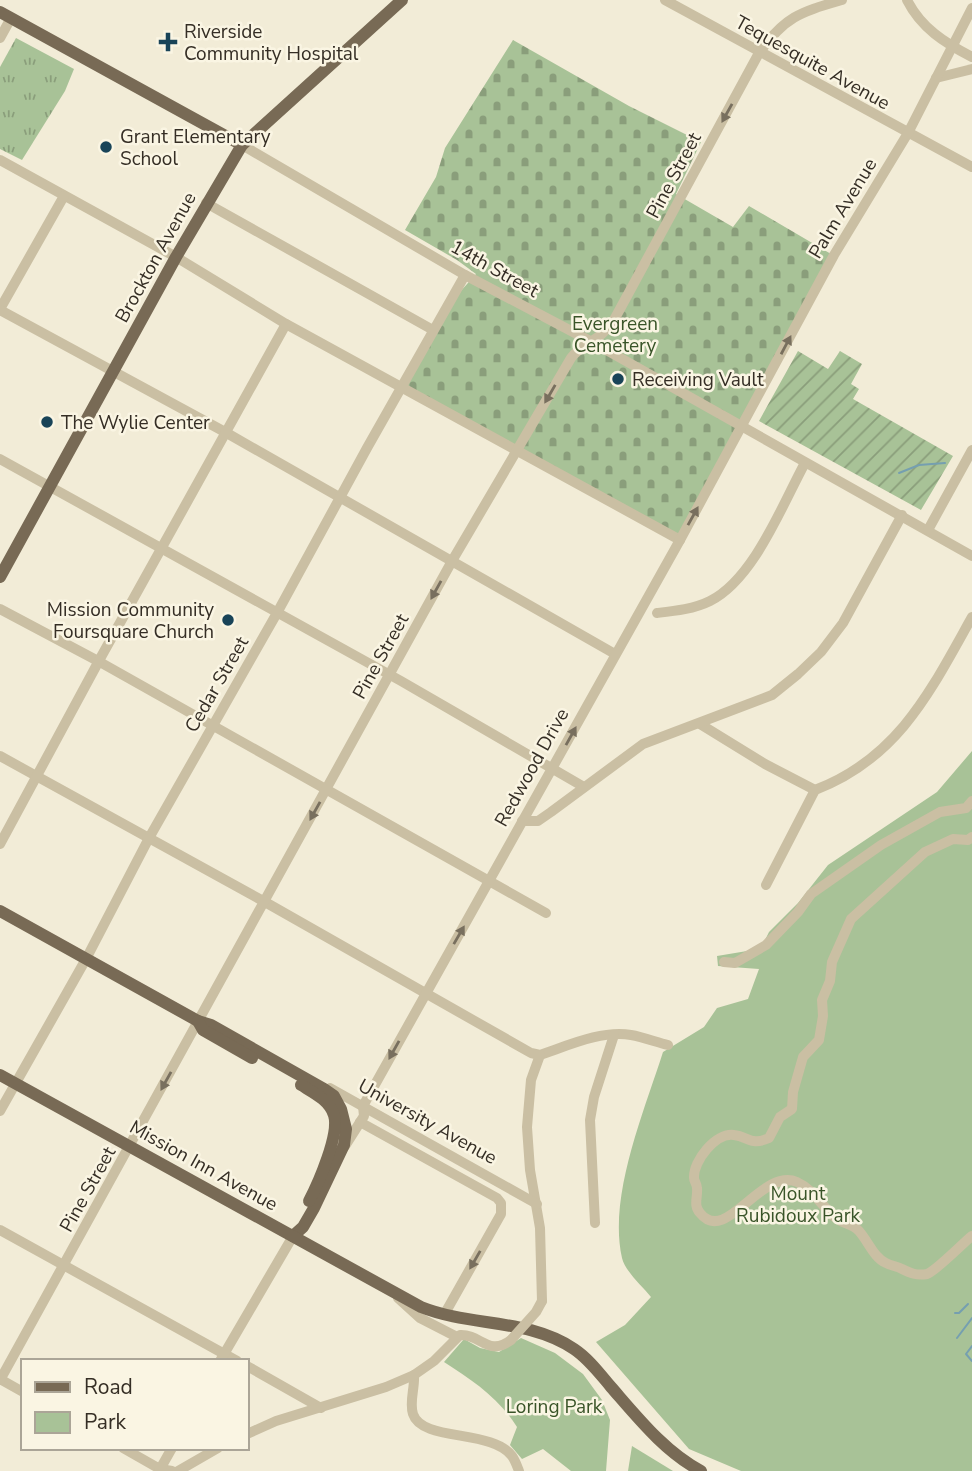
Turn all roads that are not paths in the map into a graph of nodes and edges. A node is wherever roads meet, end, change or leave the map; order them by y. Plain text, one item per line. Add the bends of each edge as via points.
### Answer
1 (402, 0) edge
2 (665, 0) edge
3 (842, 0) edge
4 (907, 0) edge
5 (972, 8) edge
6 (5, 15) edge
7 (0, 38) edge
8 (952, 47) junction
9 (759, 53) junction
10 (972, 57) edge
11 (972, 69) edge
12 (936, 78) junction
13 (908, 133) junction
14 (242, 145) junction
15 (0, 160) edge
16 (972, 167) edge
17 (64, 196) junction
18 (206, 203) junction
19 (176, 257) junction
20 (465, 275) junction
21 (0, 309) edge
22 (286, 324) junction
23 (565, 328) junction
24 (433, 330) junction
25 (592, 342) junction
26 (571, 358) junction
27 (113, 373) junction
28 (401, 387) junction
29 (742, 427) junction
30 (225, 432) junction
31 (518, 450) junction
32 (972, 450) edge
33 (0, 458) edge
34 (805, 463) junction
35 (50, 486) junction
36 (340, 499) junction
37 (902, 515) junction
38 (928, 530) junction
39 (680, 540) junction
40 (161, 547) junction
41 (972, 556) edge
42 (452, 561) junction
43 (0, 578) edge
44 (0, 609) edge
45 (657, 613) dead end
46 (278, 614) junction
47 (972, 617) edge
48 (615, 654) junction
49 (98, 661) junction
50 (389, 675) junction
51 (700, 724) junction
52 (213, 725) junction
53 (0, 756) edge
54 (554, 768) junction
55 (38, 777) junction
56 (584, 787) junction
57 (327, 789) junction
58 (815, 790) junction
59 (972, 801) edge
60 (522, 821) junction
61 (972, 837) edge
62 (149, 838) junction
63 (0, 844) edge
64 (491, 880) junction
65 (766, 885) dead end
66 (265, 902) junction
67 (0, 911) edge
68 (546, 913) dead end
69 (86, 959) junction
70 (724, 962) dead end
71 (426, 994) junction
72 (198, 1021) junction
73 (614, 1035) junction
74 (668, 1045) dead end
75 (540, 1055) junction
76 (299, 1074) junction
77 (0, 1075) edge
78 (16, 1084) junction
79 (363, 1106) junction
80 (0, 1111) edge
81 (335, 1120) junction
82 (355, 1126) junction
83 (130, 1146) junction
84 (537, 1203) junction
85 (594, 1223) dead end
86 (0, 1230) edge
87 (293, 1236) junction
88 (972, 1236) edge
89 (64, 1267) junction
90 (390, 1291) junction
91 (444, 1315) junction
92 (457, 1337) junction
93 (223, 1357) edge
94 (248, 1367) edge
95 (414, 1375) junction
96 (0, 1379) edge
97 (21, 1391) edge
98 (321, 1408) junction
99 (248, 1434) edge
100 (126, 1450) edge
101 (171, 1450) edge
102 (215, 1450) edge
103 (160, 1470) edge
104 (172, 1471) edge
105 (178, 1471) edge
106 (519, 1471) edge
107 (701, 1471) edge

1 - 14 main road, Brockton Avenue
2 - 9 street, Tequesquite Avenue
3 - 9 street, Pine Street via 780,26
4 - 8 street via 921,23
5 - 8 street, Palm Avenue
6 - 7 street
6 - 14 main road, 14th Street
8 - 10 street
8 - 12 street, Palm Avenue
9 - 13 street, Tequesquite Avenue
9 -> 25 street, Pine Street via 614,320
11 - 12 street
12 - 13 street, Palm Avenue
13 - 16 street, Tequesquite Avenue
29 -> 13 street, Palm Avenue via 834,256
14 - 18 main road, Brockton Avenue
14 - 20 street, 14th Street
15 - 17 street
17 - 19 street
17 - 21 street
18 - 19 main road, Brockton Avenue
18 - 24 street
19 - 22 street
19 - 27 main road, Brockton Avenue
20 - 23 street, 14th Street
20 - 24 street, Cedar Street
21 - 27 street
22 - 28 street
22 - 30 street
23 - 25 street, 14th Street
23 - 26 street
24 - 28 street, Cedar Street
25 - 26 street, Pine Street
25 - 29 street, 14th Street
26 -> 31 street, Pine Street
27 - 30 street
27 - 35 main road, Brockton Avenue
28 - 31 street
28 - 36 street, Cedar Street
29 - 34 street, 14th Street
39 -> 29 street, Redwood Drive
30 - 36 street
30 - 40 street
31 - 39 street
31 - 42 street, Pine Street
32 - 38 street
33 - 35 street
34 - 37 street, 14th Street
34 - 45 street via 752,563 731,587 698,606
35 - 40 street
35 - 43 main road, Brockton Avenue
36 - 42 street
36 - 46 street, Cedar Street
37 - 38 street, 14th Street
37 - 51 street via 843,623 821,652 772,695
38 - 41 street, 14th Street
39 - 48 street, Redwood Drive
40 - 46 street
40 - 49 street
42 - 48 street
42 -> 50 street, Pine Street
44 - 49 street
46 - 50 street
46 - 52 street, Cedar Street
47 - 58 street via 927,697 899,735 865,765
54 -> 48 street, Redwood Drive
49 - 52 street
49 - 55 street
50 - 54 street
50 - 57 street, Pine Street
51 - 56 street via 643,744
51 - 58 street
52 - 57 street
52 - 62 street, Cedar Street
53 - 55 street
54 - 56 street
54 - 60 street, Redwood Drive
55 - 62 street
55 - 63 street
56 - 60 street via 538,821
57 - 64 street
57 -> 66 street, Pine Street
58 - 65 street
59 - 70 street via 966,808 940,812 881,845 811,894 766,945 735,963
60 - 64 street, Redwood Drive
61 - 88 street via 953,839 925,852 851,919 832,962 822,1000 819,1040 803,1057 792,1109 779,1117 769,1139 754,1143 735,1135 712,1142 694,1180 698,1211 717,1221 736,1213 769,1185 797,1182 838,1220 857,1229 879,1258 913,1275 929,1274
62 - 66 street
62 - 69 street, Cedar Street
64 - 68 street
71 -> 64 street, Redwood Drive
66 - 71 street
66 - 72 street, Pine Street
67 - 69 main road, University Avenue
69 - 72 main road, University Avenue
69 - 78 street, Cedar Street
71 - 75 street
71 -> 79 street, Redwood Drive
72 - 76 main road, University Avenue
72 - 81 main road, University Avenue via 203,1030 321,1097
72 -> 83 street, Pine Street
73 - 74 street via 630,1034
73 - 75 street
73 - 85 street via 590,1121
75 - 84 street via 531,1080 527,1127
76 - 79 street, University Avenue
76 - 82 main road, University Avenue via 334,1096
77 - 78 main road, Mission Inn Avenue
78 - 80 street, Cedar Street
78 - 83 main road, Mission Inn Avenue
79 - 82 street, Redwood Drive via 363,1116
79 - 84 street, University Avenue
81 - 82 street
81 - 87 main road, Redwood Drive via 313,1194
82 - 87 main road, Redwood Drive via 303,1227
82 -> 91 street, University Avenue via 501,1203 501,1214
83 - 87 main road, Mission Inn Avenue
83 - 89 street, Pine Street
84 - 92 street, Mission Inn Avenue, bridge via 542,1301 536,1312 501,1345 492,1347 468,1335
86 - 89 street
87 - 90 main road, Mission Inn Avenue
87 - 93 street, Redwood Drive
89 - 93 street
89 - 96 street, Pine Street
90 - 91 main road, Mission Inn Avenue
90 - 92 street, Mission Inn Avenue via 421,1318
91 - 107 main road, Mission Inn Avenue via 528,1328 574,1349 674,1455
92 - 95 street
94 - 98 street
95 - 98 street
95 - 106 street via 411,1407 420,1424 497,1444 512,1455
96 - 97 street
98 - 99 street
100 - 103 street
101 - 103 street
102 - 105 street
103 - 104 street

